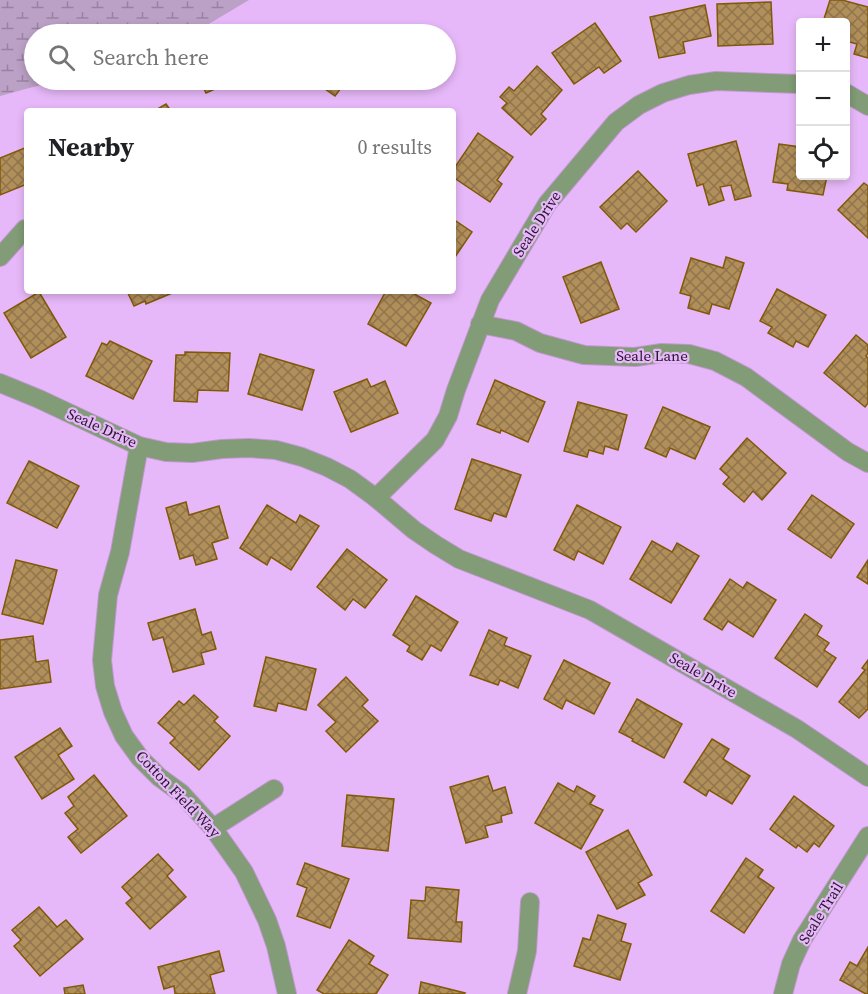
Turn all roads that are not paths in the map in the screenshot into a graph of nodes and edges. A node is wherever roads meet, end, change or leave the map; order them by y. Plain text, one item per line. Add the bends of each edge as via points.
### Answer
1 (796, 84) edge
2 (850, 95) edge
3 (868, 106) edge
4 (24, 230) edge
5 (0, 257) edge
6 (480, 324) junction
7 (0, 383) edge
8 (139, 446) junction
9 (868, 463) edge
10 (376, 498) junction
11 (868, 777) edge
12 (274, 789) dead end
13 (213, 828) junction
14 (868, 836) edge
15 (530, 902) dead end
16 (287, 994) edge
17 (517, 994) edge
18 (783, 994) edge

1 - 6 street, Seale Drive via 716,81 689,85 639,105 616,122 547,204
2 - 3 street
4 - 5 street
6 - 9 street, Seale Lane via 516,331 540,343 584,355 689,354 715,361 746,377
6 - 10 street, Seale Drive via 448,416 435,440
7 - 8 street, Seale Drive
8 - 10 street, Seale Drive via 192,453 276,450 327,467
8 - 13 street, Cotton Field Way via 108,595 102,660 105,686 120,728 140,758 181,793
10 - 11 street, Seale Drive via 414,530 459,559 590,610 797,729
12 - 13 street
13 - 16 street, Cotton Field Way via 257,896 276,946
14 - 18 street, Seale Trail via 802,940
15 - 17 street via 527,951

